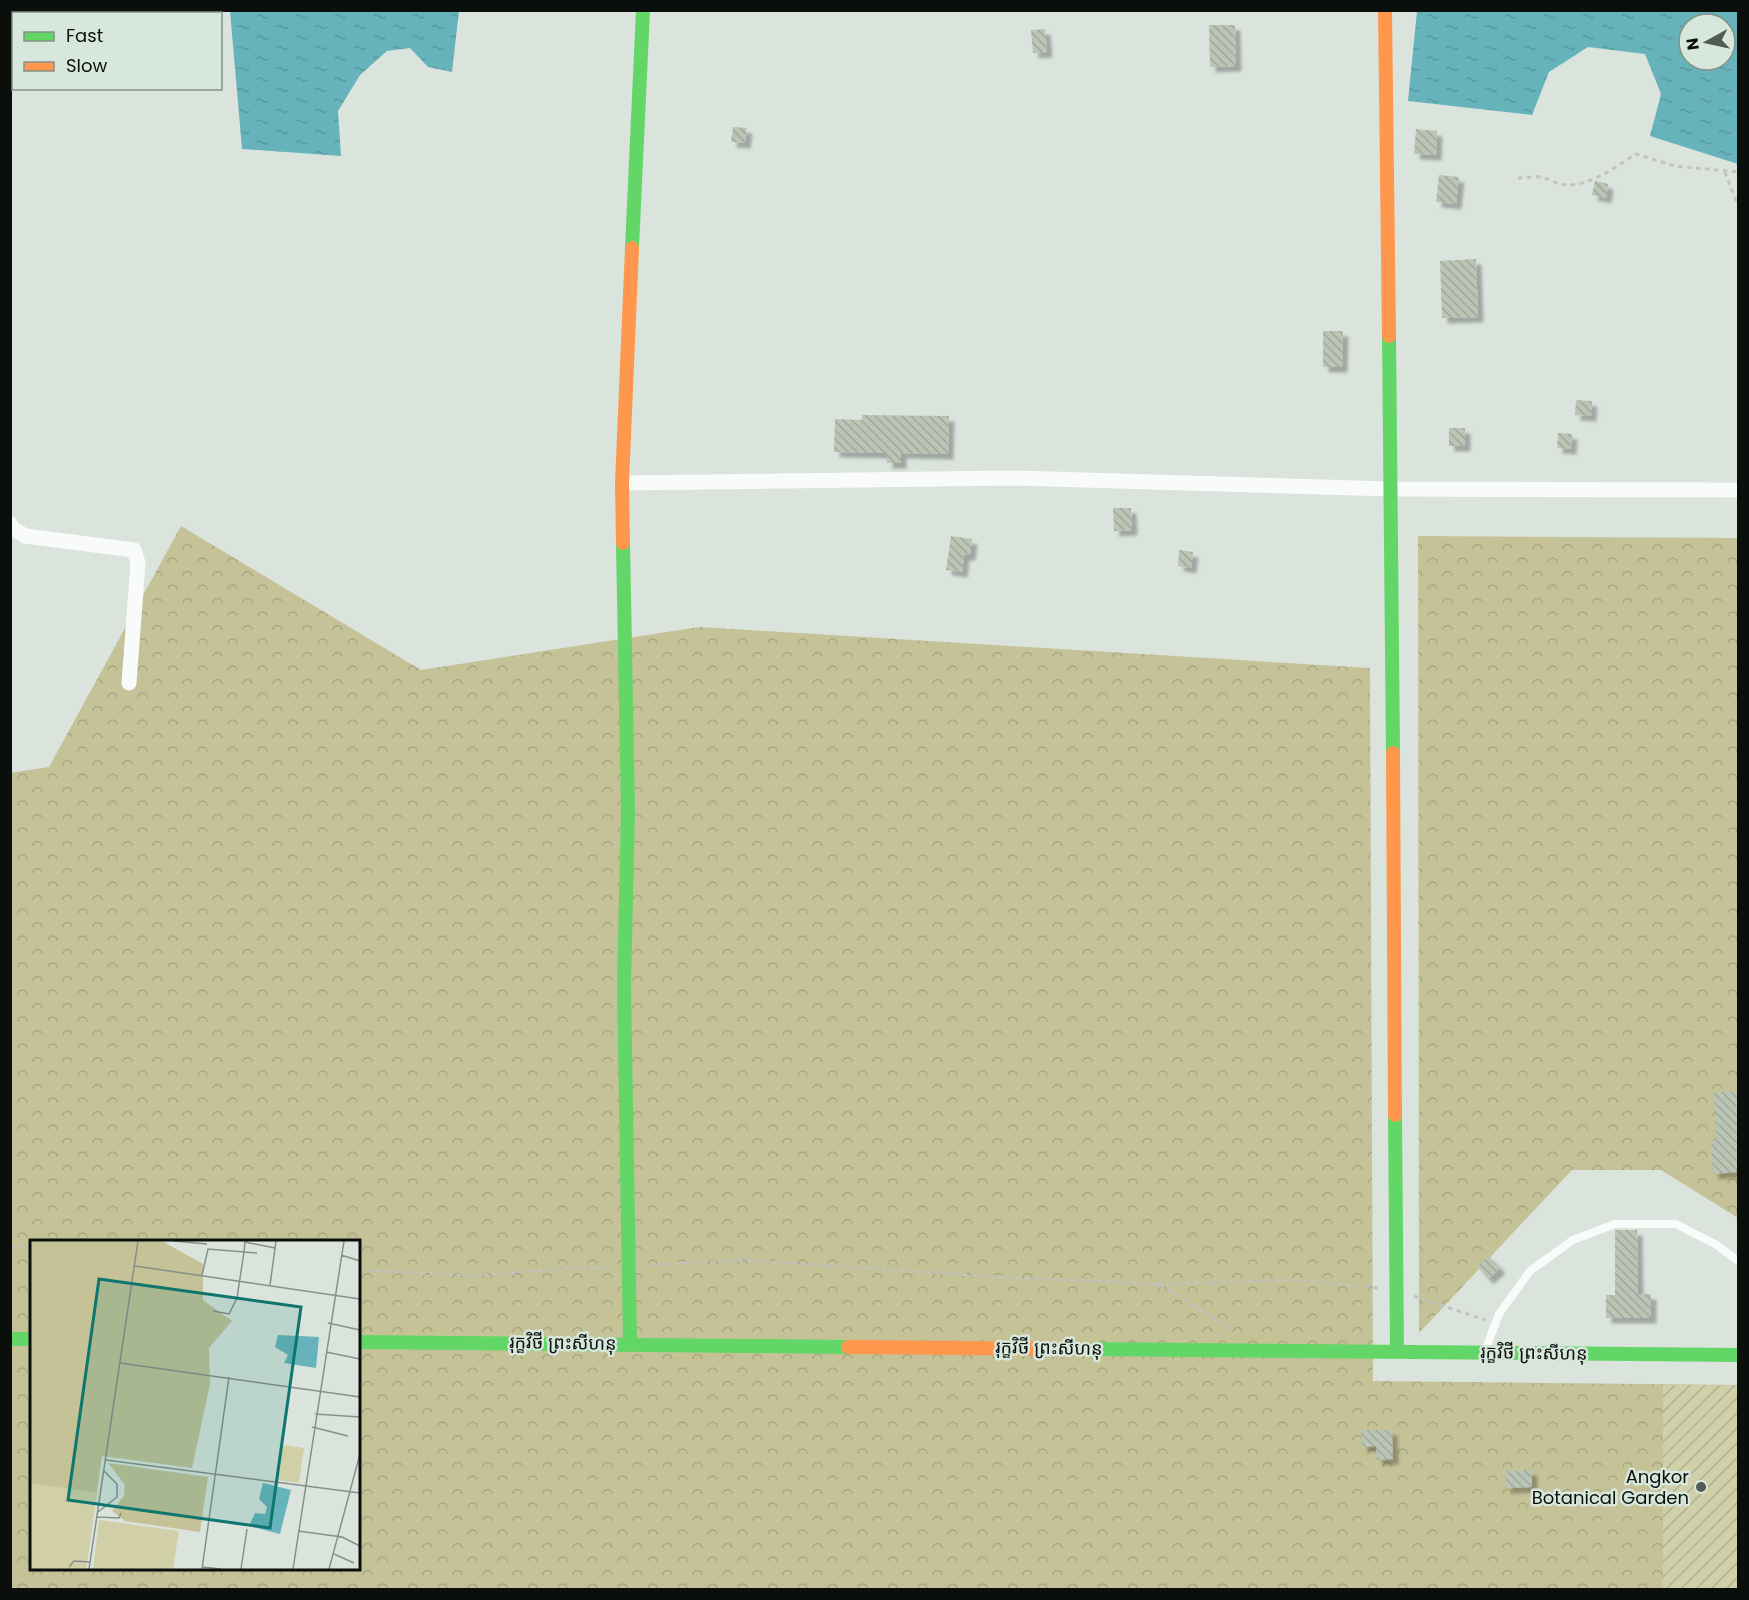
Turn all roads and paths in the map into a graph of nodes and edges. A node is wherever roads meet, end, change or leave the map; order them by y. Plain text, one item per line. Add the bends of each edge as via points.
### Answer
1 (643, 10) edge
2 (1385, 10) edge
3 (1725, 172) junction
4 (1738, 172) edge
5 (1518, 178) dead end
6 (1738, 206) edge
7 (622, 483) junction
8 (1391, 489) junction
9 (1738, 490) edge
10 (10, 523) edge
11 (129, 683) dead end
12 (30, 1246) edge
13 (10, 1247) edge
14 (1738, 1262) edge
15 (628, 1267) junction
16 (360, 1270) edge
17 (1158, 1284) junction
18 (1396, 1290) junction
19 (1495, 1323) junction
20 (1236, 1332) dead end
21 (10, 1339) edge
22 (30, 1339) edge
23 (360, 1342) edge
24 (630, 1344) junction
25 (1397, 1351) junction
26 (1484, 1353) junction
27 (1738, 1355) edge

1 - 7 street
2 - 8 street
3 - 4 path
3 - 5 path via 1675,166 1636,154 1581,183 1567,185 1542,177
3 - 6 path
7 - 8 street via 1013,478
7 - 15 street via 628,810 624,985
8 - 9 street
8 - 18 street
10 - 11 street via 25,536 134,550 138,563
12 - 13 path
14 - 19 lane via 1718,1245 1676,1224 1615,1224 1573,1240 1530,1271
15 - 16 path via 474,1276
15 - 17 path via 743,1260
15 - 24 street
17 - 18 path via 1292,1280
17 - 20 path
18 - 19 path
18 - 25 street
19 - 26 lane
21 - 22 street
23 - 24 street, រុក្ខវិថី ព្រះសីហនុ
24 - 25 street, រុក្ខវិថី ព្រះសីហនុ
25 - 26 street, រុក្ខវិថី ព្រះសីហនុ
26 - 27 street, រុក្ខវិថី ព្រះសីហនុ

